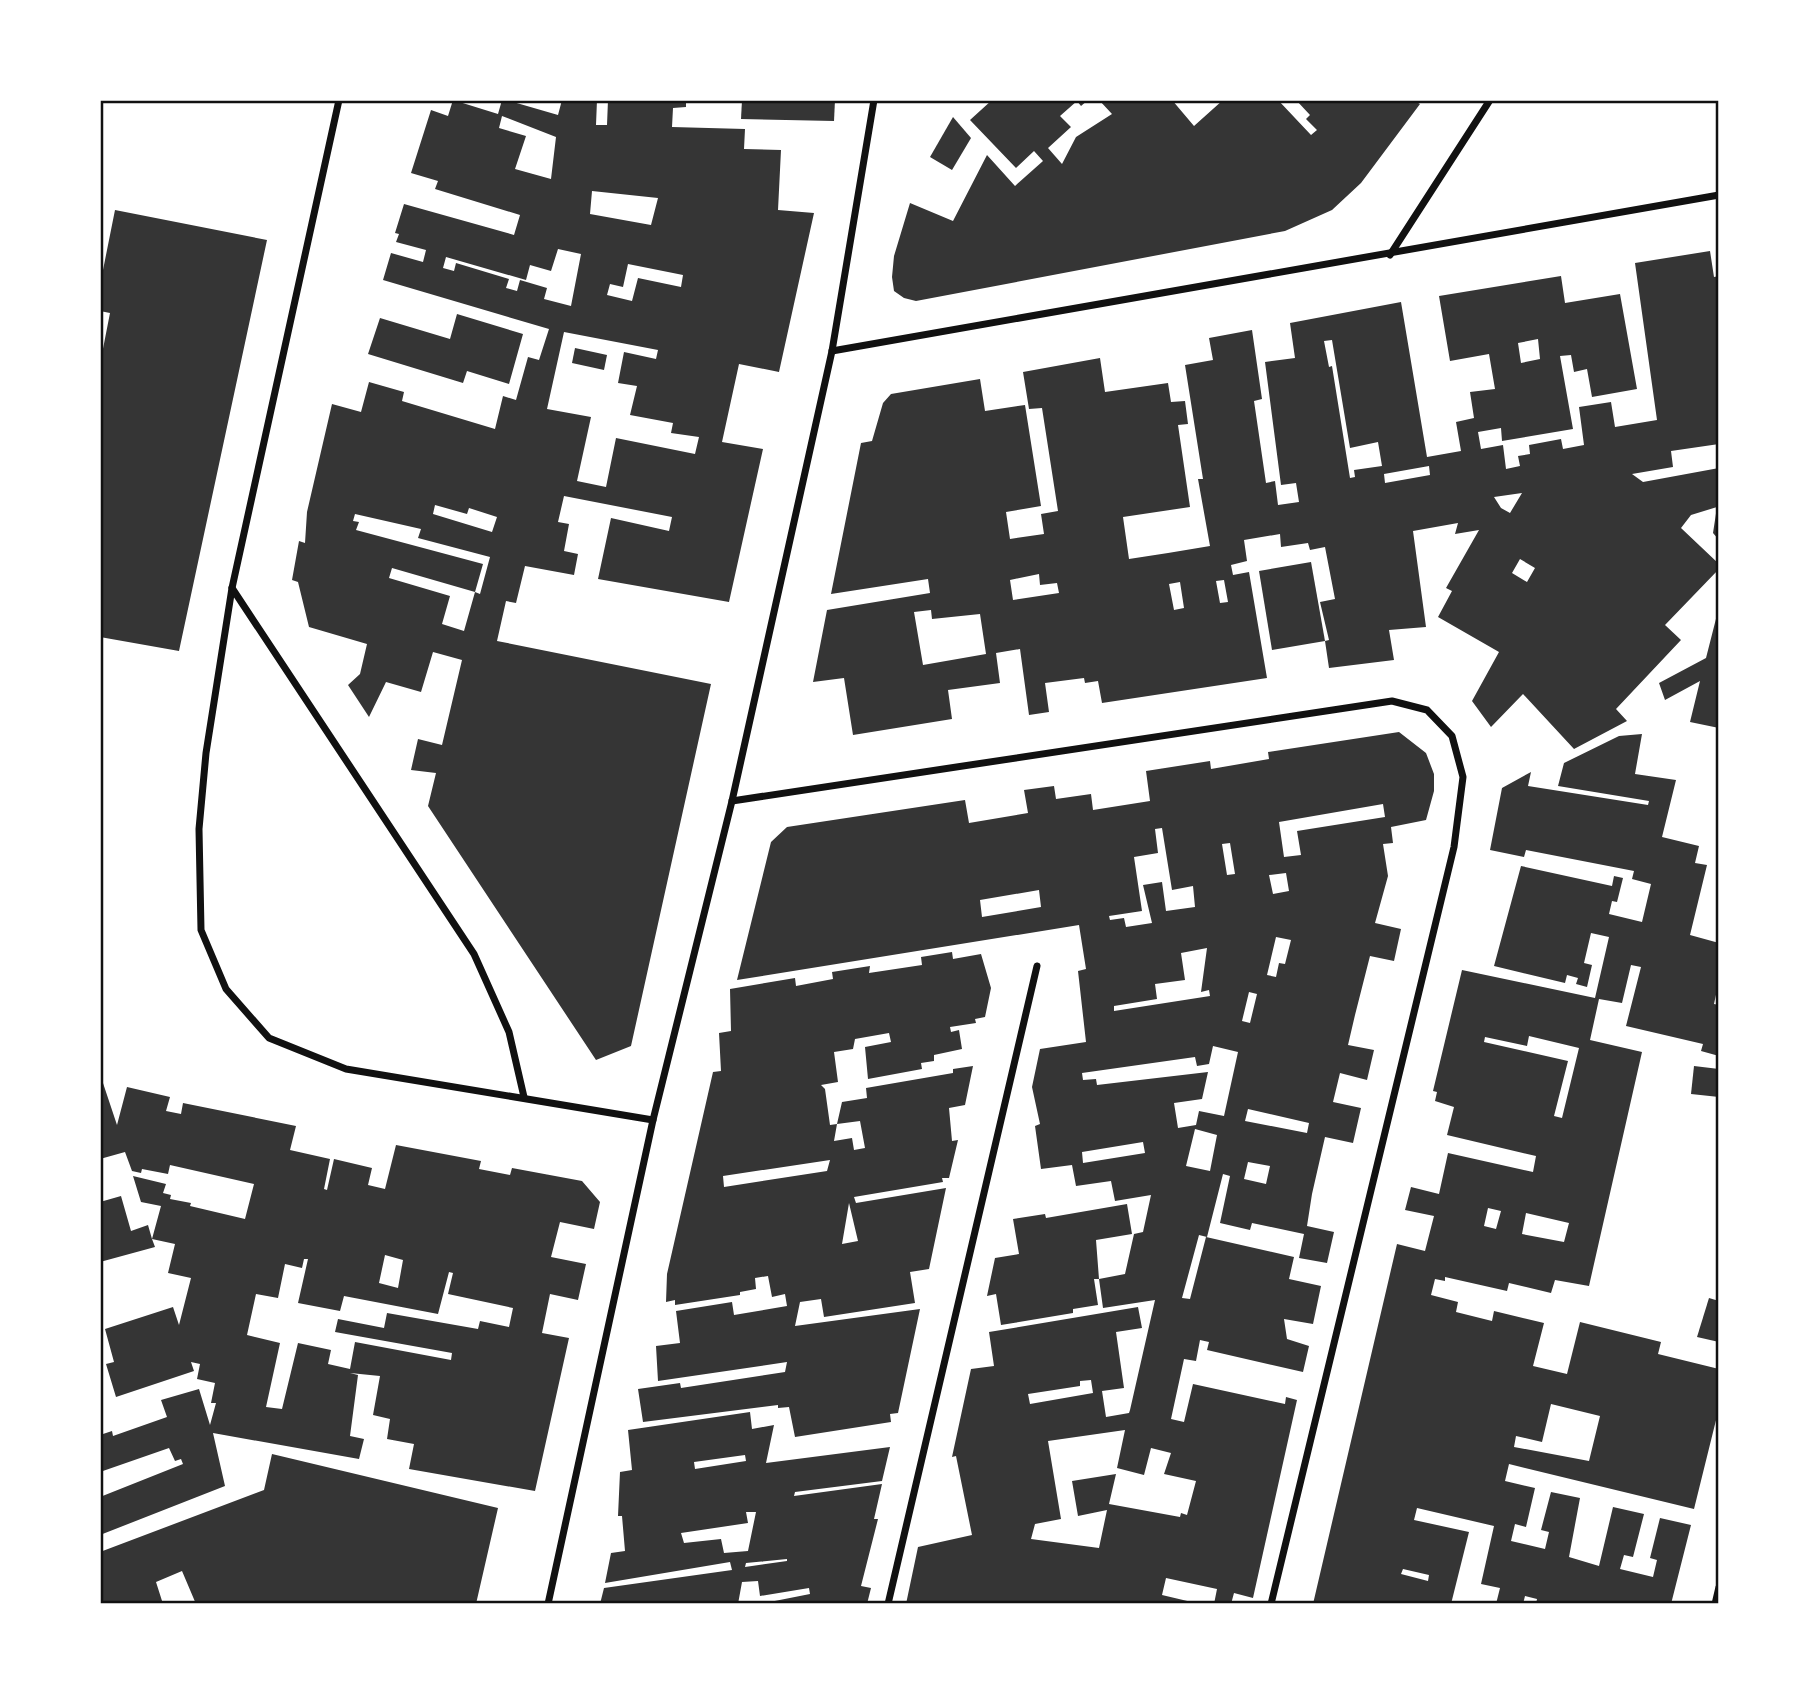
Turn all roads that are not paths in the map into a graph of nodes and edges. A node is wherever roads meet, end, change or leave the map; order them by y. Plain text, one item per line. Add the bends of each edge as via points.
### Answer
1 (340, 100) edge
2 (881, 100) edge
3 (1490, 100) edge
4 (874, 103) edge
5 (1719, 195) edge
6 (1390, 255) junction
7 (832, 351) junction
8 (232, 587) junction
9 (732, 801) junction
10 (1037, 966) dead end
11 (524, 1097) junction
12 (653, 1120) junction
13 (1719, 1587) edge
14 (548, 1604) edge
15 (888, 1604) edge
16 (1271, 1604) edge
17 (1715, 1604) edge

1 - 8 street
2 - 4 street
3 - 6 street
4 - 7 street
5 - 6 street
6 - 7 street
7 - 9 street
8 - 11 street via 474,954 509,1032
8 - 11 street via 199,829 201,930 226,989 269,1038 346,1069
9 - 12 street
9 - 16 street via 1392,701 1427,710 1452,736 1463,777 1454,847
10 - 15 street
11 - 12 street
12 - 14 street
13 - 17 street

